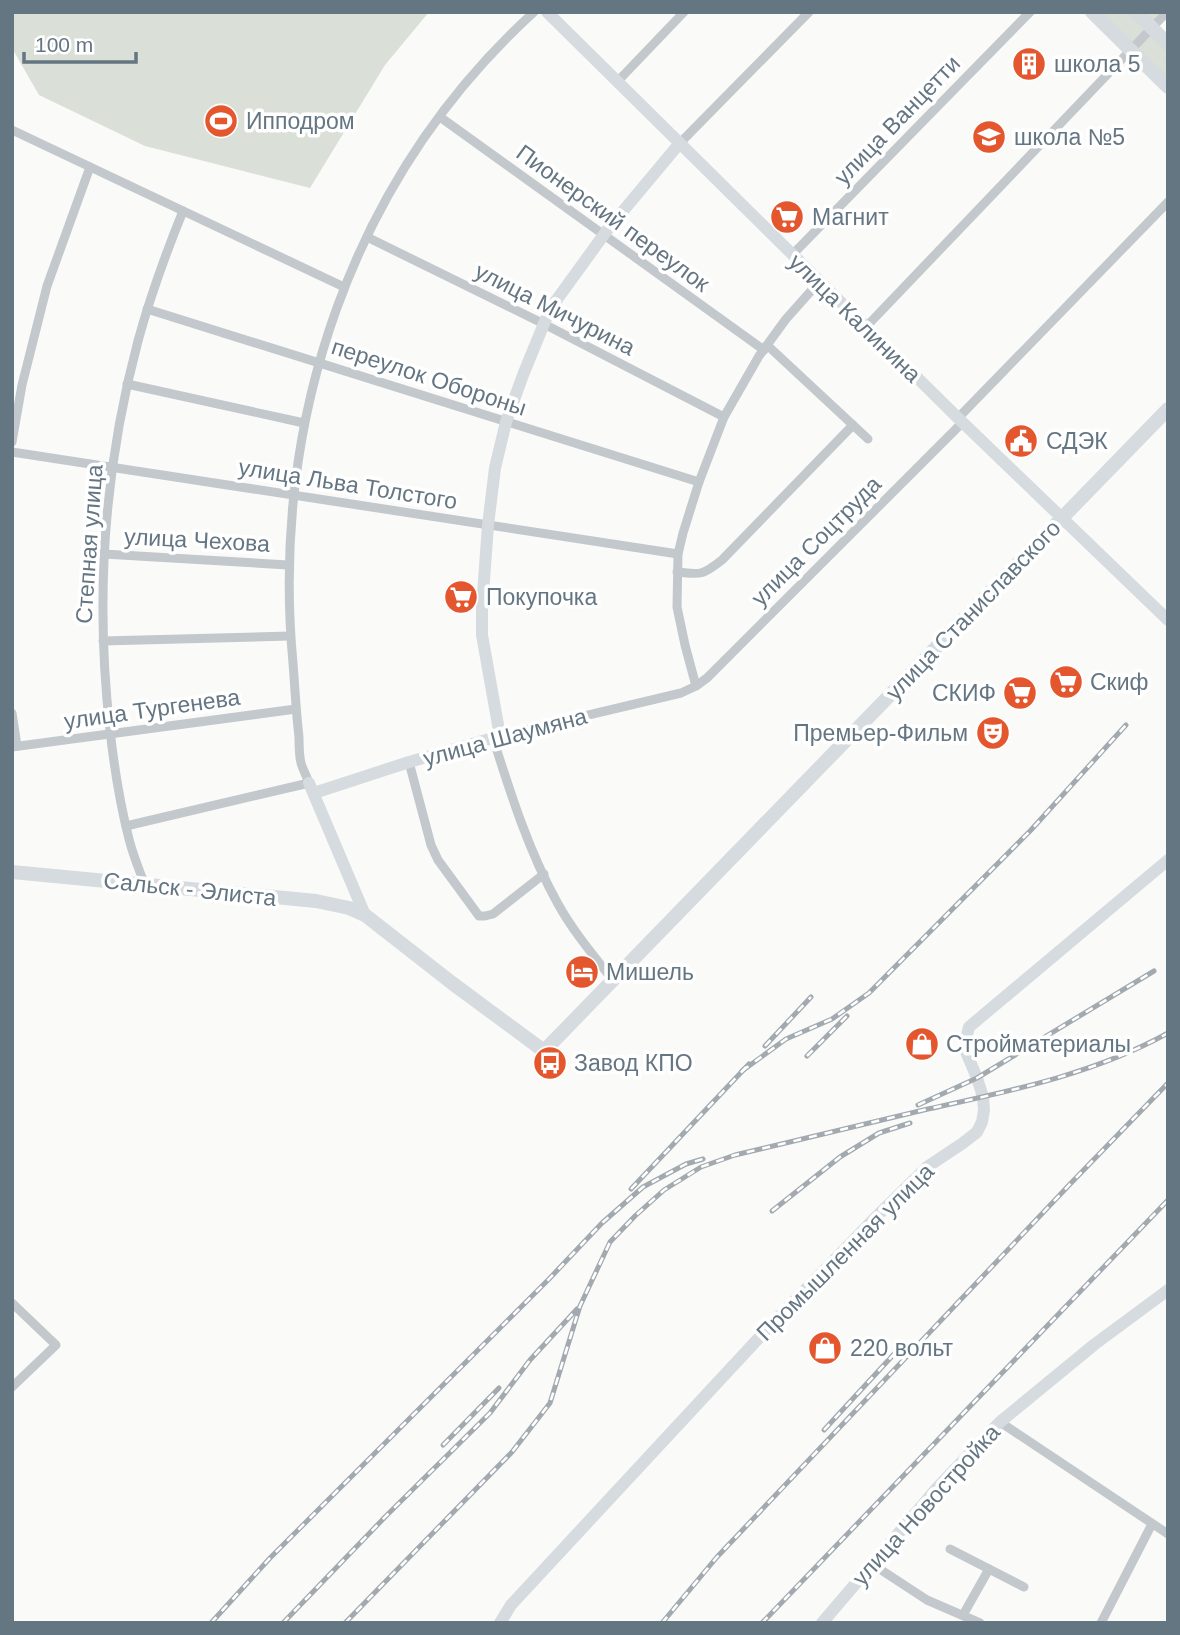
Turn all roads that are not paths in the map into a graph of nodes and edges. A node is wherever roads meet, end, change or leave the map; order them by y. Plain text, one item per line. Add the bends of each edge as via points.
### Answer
1 (534, 12) edge
2 (547, 12) edge
3 (684, 12) edge
4 (809, 12) edge
5 (1030, 12) edge
6 (1093, 12) edge
7 (1136, 12) edge
8 (1167, 12) edge
9 (1152, 28) junction
10 (1168, 44) edge
11 (1131, 50) junction
12 (617, 82) junction
13 (1168, 87) edge
14 (440, 117) junction
15 (12, 130) edge
16 (680, 144) junction
17 (90, 167) junction
18 (1168, 202) edge
19 (183, 211) junction
20 (603, 234) junction
21 (367, 237) junction
22 (792, 256) junction
23 (819, 282) junction
24 (344, 287) junction
25 (147, 309) junction
26 (544, 324) junction
27 (865, 328) junction
28 (765, 348) junction
29 (319, 362) junction
30 (127, 384) junction
31 (1168, 409) edge
32 (724, 416) junction
33 (960, 420) junction
34 (506, 422) junction
35 (304, 423) junction
36 (853, 425) junction
37 (868, 439) dead end
38 (12, 442) edge
39 (12, 452) edge
40 (112, 468) junction
41 (699, 482) junction
42 (293, 495) junction
43 (1063, 518) junction
44 (488, 525) junction
45 (104, 554) junction
46 (678, 554) junction
47 (288, 565) junction
48 (677, 572) junction
49 (1168, 620) edge
50 (290, 636) junction
51 (103, 641) junction
52 (696, 686) junction
53 (296, 709) junction
54 (12, 713) edge
55 (110, 734) junction
56 (497, 737) junction
57 (15, 746) edge
58 (409, 762) junction
59 (312, 788) junction
60 (126, 826) junction
61 (1168, 860) edge
62 (12, 872) edge
63 (544, 874) junction
64 (145, 884) junction
65 (365, 915) junction
66 (612, 979) junction
67 (1168, 1290) edge
68 (12, 1303) edge
69 (12, 1387) edge
70 (1000, 1422) junction
71 (1152, 1524) junction
72 (1168, 1534) edge
73 (950, 1549) dead end
74 (872, 1564) junction
75 (989, 1569) junction
76 (1024, 1587) dead end
77 (962, 1615) junction
78 (500, 1623) edge
79 (822, 1623) edge
80 (980, 1623) edge
81 (1101, 1623) edge

1 - 14 street via 484,62
2 - 12 main road, улица Калинина
3 - 12 street
4 - 16 street
5 - 22 street, улица Ванцетти
6 - 11 main road
7 - 9 main road
8 - 9 street
9 - 10 main road
9 - 11 street
11 - 13 main road
11 - 27 street
12 - 16 main road, улица Калинина
14 - 20 street, Пионерский переулок
14 - 21 street via 400,176
15 - 17 street
16 - 20 main road
16 - 22 main road, улица Калинина
17 - 19 street
17 - 38 street via 47,286
18 - 33 street, улица Соцтруда
19 - 24 street
19 - 25 street, Степная улица
20 - 26 main road
20 - 28 street, Пионерский переулок
21 - 24 street
21 - 26 street, улица Мичурина
22 - 23 main road, улица Калинина
23 - 27 main road, улица Калинина
23 - 28 street
24 - 29 street
25 - 29 street, переулок Обороны
25 - 30 street, Степная улица
26 - 32 street, улица Мичурина
26 - 34 main road
27 - 33 main road, улица Калинина
28 - 32 street
28 - 36 street, Пионерский переулок
29 - 34 street, переулок Обороны
29 - 35 street
30 - 35 street
30 - 40 street, Степная улица
31 - 43 main road, улица Станиславского
32 - 41 street
33 - 43 main road, улица Калинина
33 - 52 street, улица Соцтруда
34 - 41 street, переулок Обороны
34 - 44 main road
35 - 42 street
36 - 37 street, Пионерский переулок
36 - 48 street via 722,560 706,572
39 - 40 street, улица Льва Толстого
40 - 42 street, улица Льва Толстого
40 - 45 street, Степная улица
41 - 46 street
42 - 44 street, улица Льва Толстого
42 - 47 street
43 - 49 main road, улица Калинина
43 - 66 main road, улица Станиславского
44 - 46 street, улица Льва Толстого
44 - 56 main road via 482,635
45 - 47 street, улица Чехова
45 - 51 street, Степная улица
46 - 48 street
47 - 50 street
48 - 52 street via 677,607
50 - 51 street
50 - 53 street
51 - 55 street, Степная улица
52 - 56 street, улица Шаумяна
53 - 55 street, улица Тургенева
53 - 59 street via 301,762
54 - 57 street
55 - 57 street, улица Тургенева
55 - 60 street, Степная улица
56 - 58 main road, улица Шаумяна
56 - 63 street via 522,827
58 - 59 main road, улица Шаумяна
58 - 63 street via 431,845 479,916 493,914
59 - 60 street, улица Шаумяна
59 - 65 main road
60 - 64 street, Степная улица
61 - 78 main road, Промышленная улица via 969,1027 964,1047 984,1110 976,1132 927,1167 840,1254 511,1605
62 - 64 main road, Сальск - Элиста
63 - 66 street via 559,905
64 - 65 main road, Сальск - Элиста via 316,901
65 - 66 main road, улица Станиславского via 544,1051
67 - 70 main road, улица Новостройка
68 - 69 street via 56,1345
70 - 71 street
70 - 74 main road, улица Новостройка
71 - 72 street
71 - 81 street
73 - 75 street
74 - 77 street via 928,1600
74 - 79 main road, улица Новостройка
75 - 76 street
75 - 77 street
77 - 80 street

